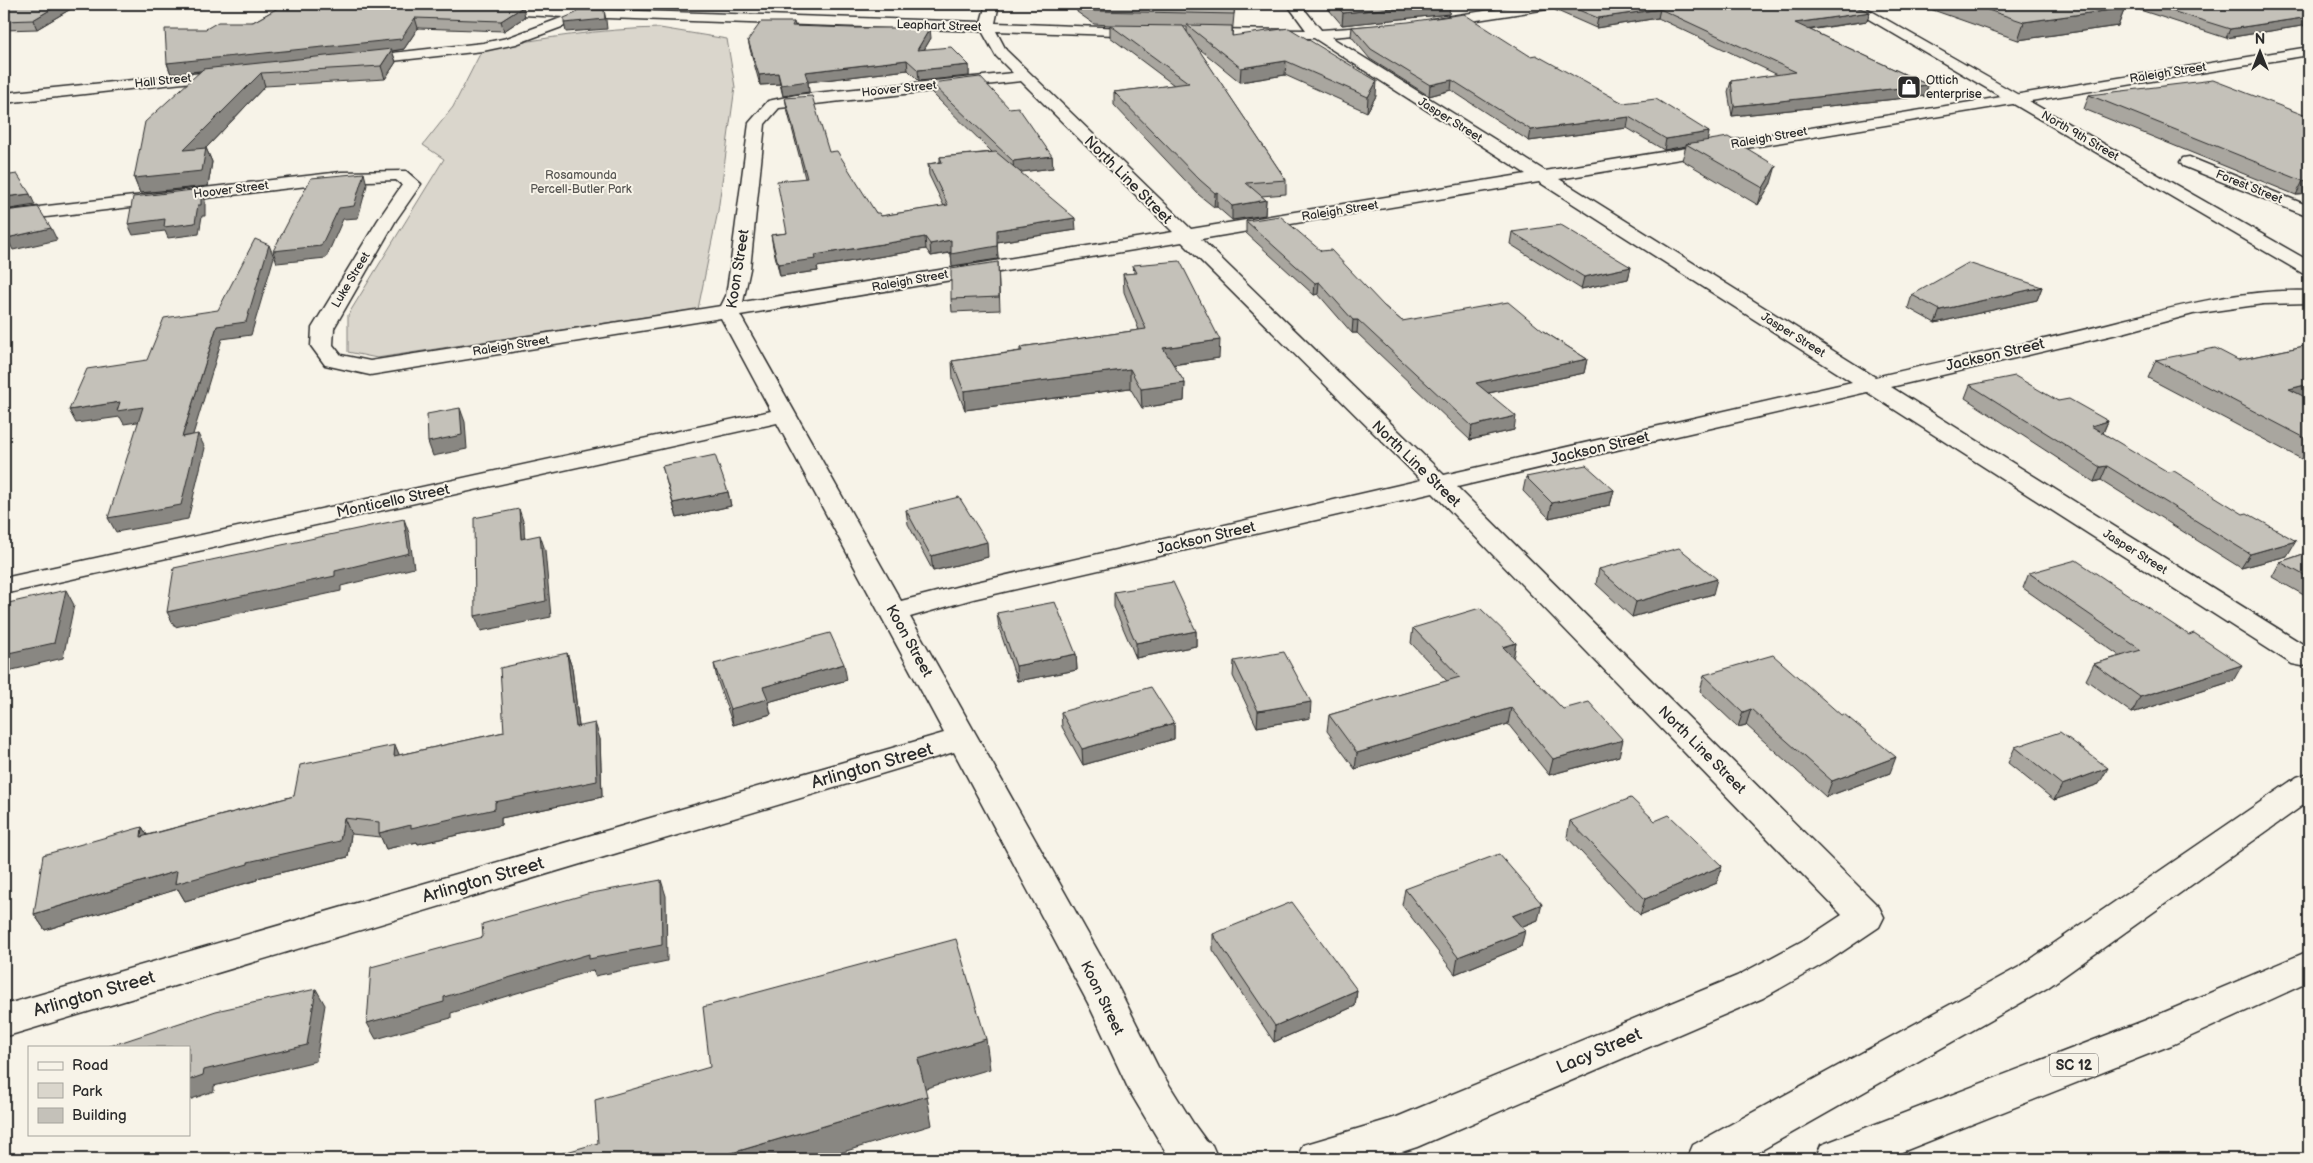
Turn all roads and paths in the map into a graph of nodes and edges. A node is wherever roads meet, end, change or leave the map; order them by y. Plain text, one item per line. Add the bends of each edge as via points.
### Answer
1 (992, 4) edge
2 (1293, 4) edge
3 (1554, 4) edge
4 (1850, 4) edge
5 (469, 9) edge
6 (586, 14) junction
7 (1417, 25) edge
8 (986, 27) junction
9 (1398, 27) edge
10 (1165, 32) edge
11 (1180, 32) edge
12 (1317, 34) junction
13 (2309, 51) edge
14 (342, 62) edge
15 (246, 72) edge
16 (1024, 76) junction
17 (4, 98) edge
18 (2014, 98) junction
19 (774, 104) joint
20 (2189, 162) dead end
21 (400, 175) joint
22 (1541, 177) junction
23 (2309, 212) edge
24 (4, 216) edge
25 (1184, 235) junction
26 (2309, 269) edge
27 (2309, 297) edge
28 (728, 312) junction
29 (370, 368) joint
30 (1871, 384) junction
31 (783, 415) junction
32 (1438, 486) junction
33 (4, 586) edge
34 (894, 612) junction
35 (2302, 657) dead end
36 (962, 739) junction
37 (2309, 784) edge
38 (1866, 916) joint
39 (2309, 966) edge
40 (4, 1020) edge
41 (1197, 1159) edge
42 (1318, 1159) edge
43 (1708, 1159) edge
44 (1836, 1159) edge

1 - 8 main road
2 - 12 main road, Jasper Street
3 - 7 main road
4 - 18 main road, North 9th Street
5 - 6 main road, Leaphart Street
6 - 8 main road, Leaphart Street
6 - 14 main road via 511,41 483,47
8 - 10 main road, Leaphart Street
8 - 16 main road, North Line Street via 1001,53
9 - 12 main road
11 - 12 main road
12 - 22 main road, Jasper Street
13 - 18 main road, Raleigh Street
15 - 17 main road, Hall Street
16 - 19 main road, Hoover Street
16 - 25 main road, North Line Street
18 - 22 main road, Raleigh Street
18 - 26 main road, North 9th Street
19 - 28 main road, Koon Street via 757,123 736,296
20 - 23 main road, Forest Street
21 - 24 main road, Hoover Street via 341,177
21 - 29 main road, Luke Street via 412,184 323,328 322,346 333,360
22 - 25 main road, Raleigh Street
22 - 30 main road, Jasper Street
25 - 28 main road, Raleigh Street
25 - 32 main road, North Line Street
27 - 30 main road, Jackson Street via 2251,299 2176,311 2126,326
28 - 29 main road, Raleigh Street
28 - 31 main road, Koon Street
30 - 32 main road, Jackson Street
30 - 35 main road, Jasper Street
31 - 33 main road, Monticello Street
31 - 34 main road, Koon Street
32 - 34 main road, Jackson Street via 968,592
32 - 38 main road, North Line Street
34 - 36 main road, Koon Street
36 - 40 main road, Arlington Street
36 - 41 main road, Koon Street via 1106,1000 1121,1037 1163,1116
37 - 43 main road via 2034,977
38 - 42 main road, Lacy Street via 1817,950 1750,987 1402,1134
39 - 44 main road, SC 12 via 2160,1032

